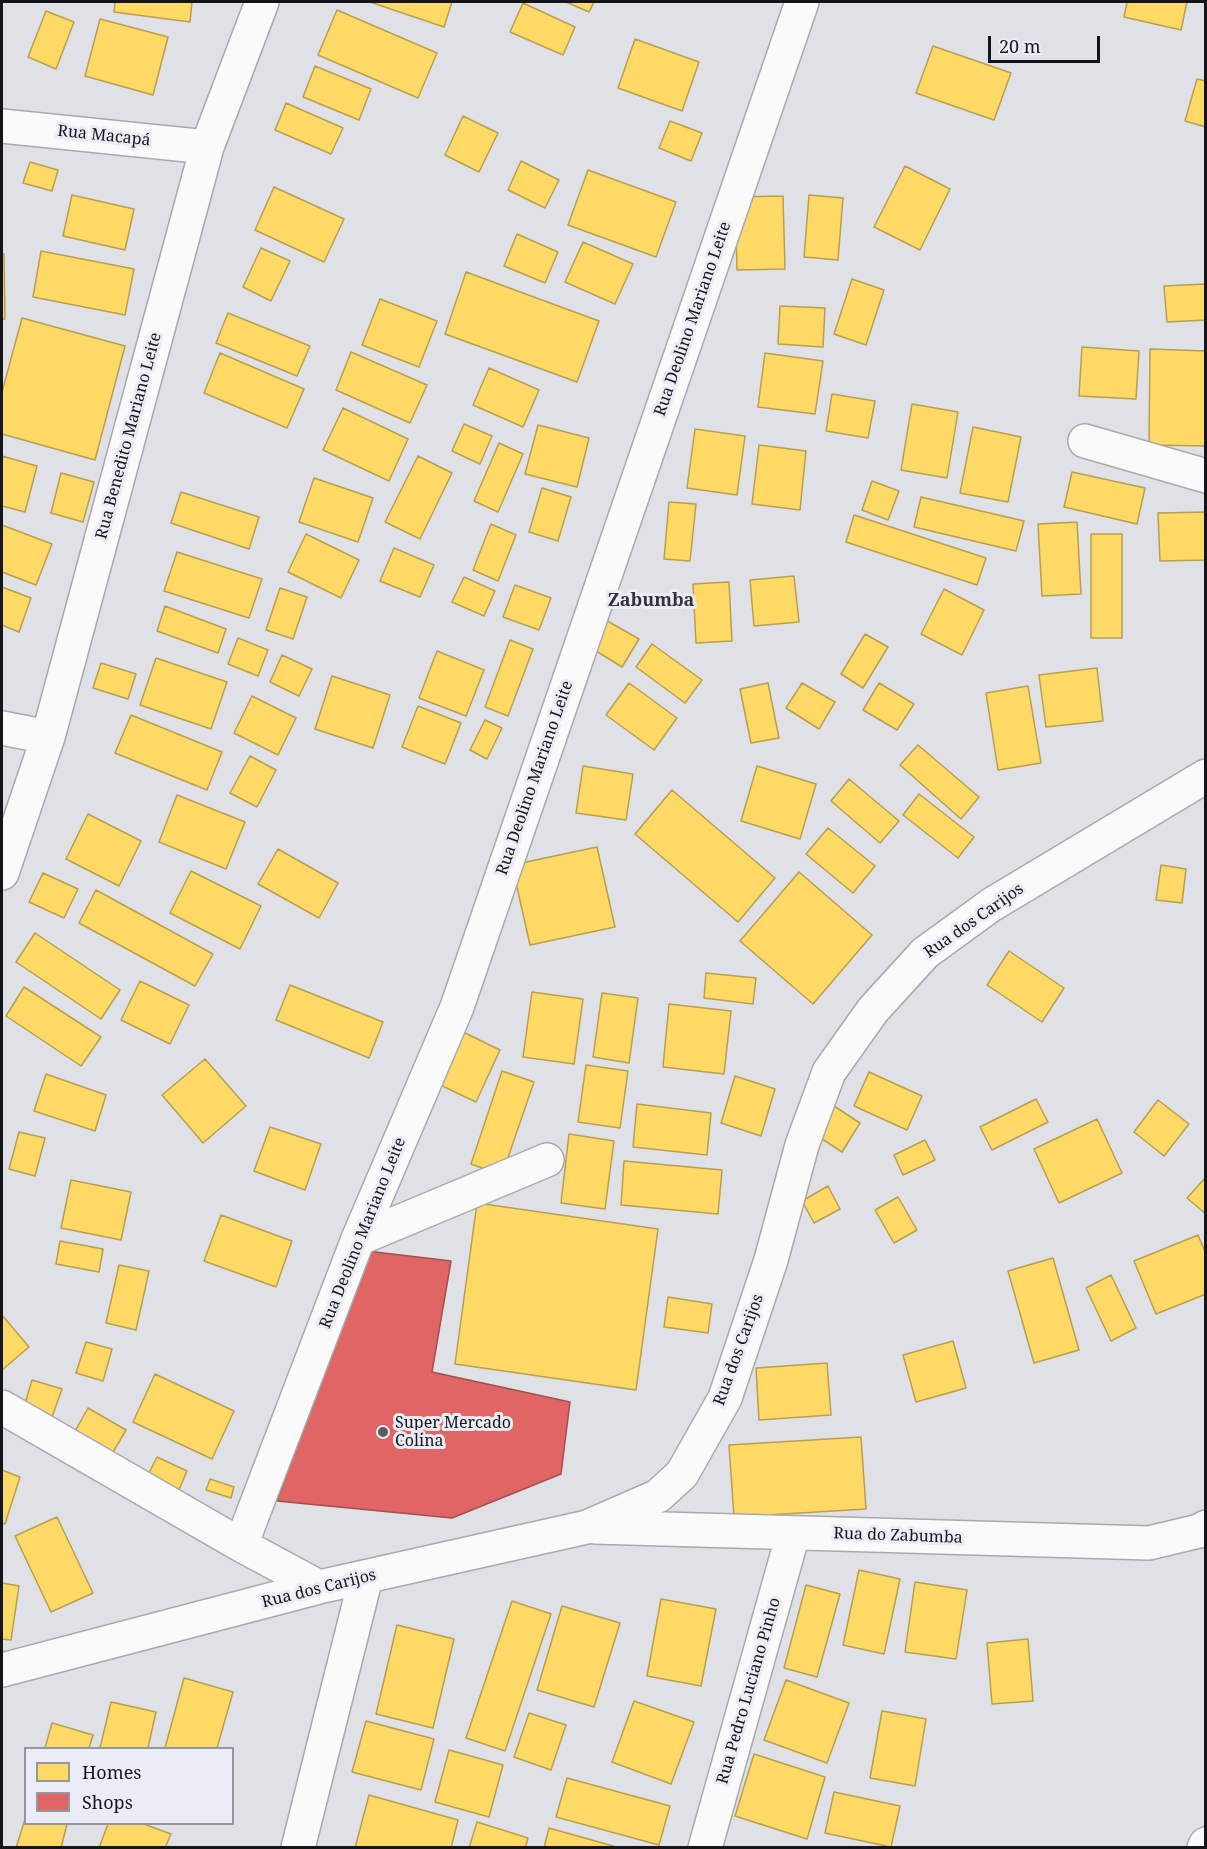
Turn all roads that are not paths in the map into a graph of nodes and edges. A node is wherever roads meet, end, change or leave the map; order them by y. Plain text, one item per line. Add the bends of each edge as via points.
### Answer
1 (262, 2) edge
2 (802, 2) edge
3 (2, 126) edge
4 (207, 147) junction
5 (1085, 441) dead end
6 (1206, 476) edge
7 (2, 728) edge
8 (48, 737) junction
9 (1206, 776) edge
10 (2, 873) edge
11 (547, 1160) dead end
12 (358, 1239) junction
13 (2, 1407) edge
14 (588, 1527) junction
15 (1206, 1527) edge
16 (793, 1534) junction
17 (241, 1545) junction
18 (366, 1577) junction
19 (319, 1587) junction
20 (2, 1670) edge
21 (297, 1848) edge
22 (705, 1848) edge

1 - 4 street, Rua Benedito Mariano Leite
2 - 12 street, Rua Deolino Mariano Leite via 457,1007
3 - 4 street, Rua Macapá
4 - 8 street, Rua Benedito Mariano Leite
5 - 6 street
7 - 8 street
8 - 10 street, Rua Benedito Mariano Leite
9 - 14 street, Rua dos Carijos via 991,905 925,953 873,1010 829,1072 802,1145 771,1260 725,1398 682,1473 658,1496
11 - 12 street
12 - 17 street, Rua Deolino Mariano Leite
13 - 17 street
14 - 16 street, Rua do Zabumba
14 - 18 street, Rua dos Carijos
15 - 16 street, Rua do Zabumba via 1149,1543
16 - 22 street, Rua Pedro Luciano Pinho
17 - 19 street
18 - 19 street, Rua dos Carijos
18 - 21 street
19 - 20 street, Rua dos Carijos

